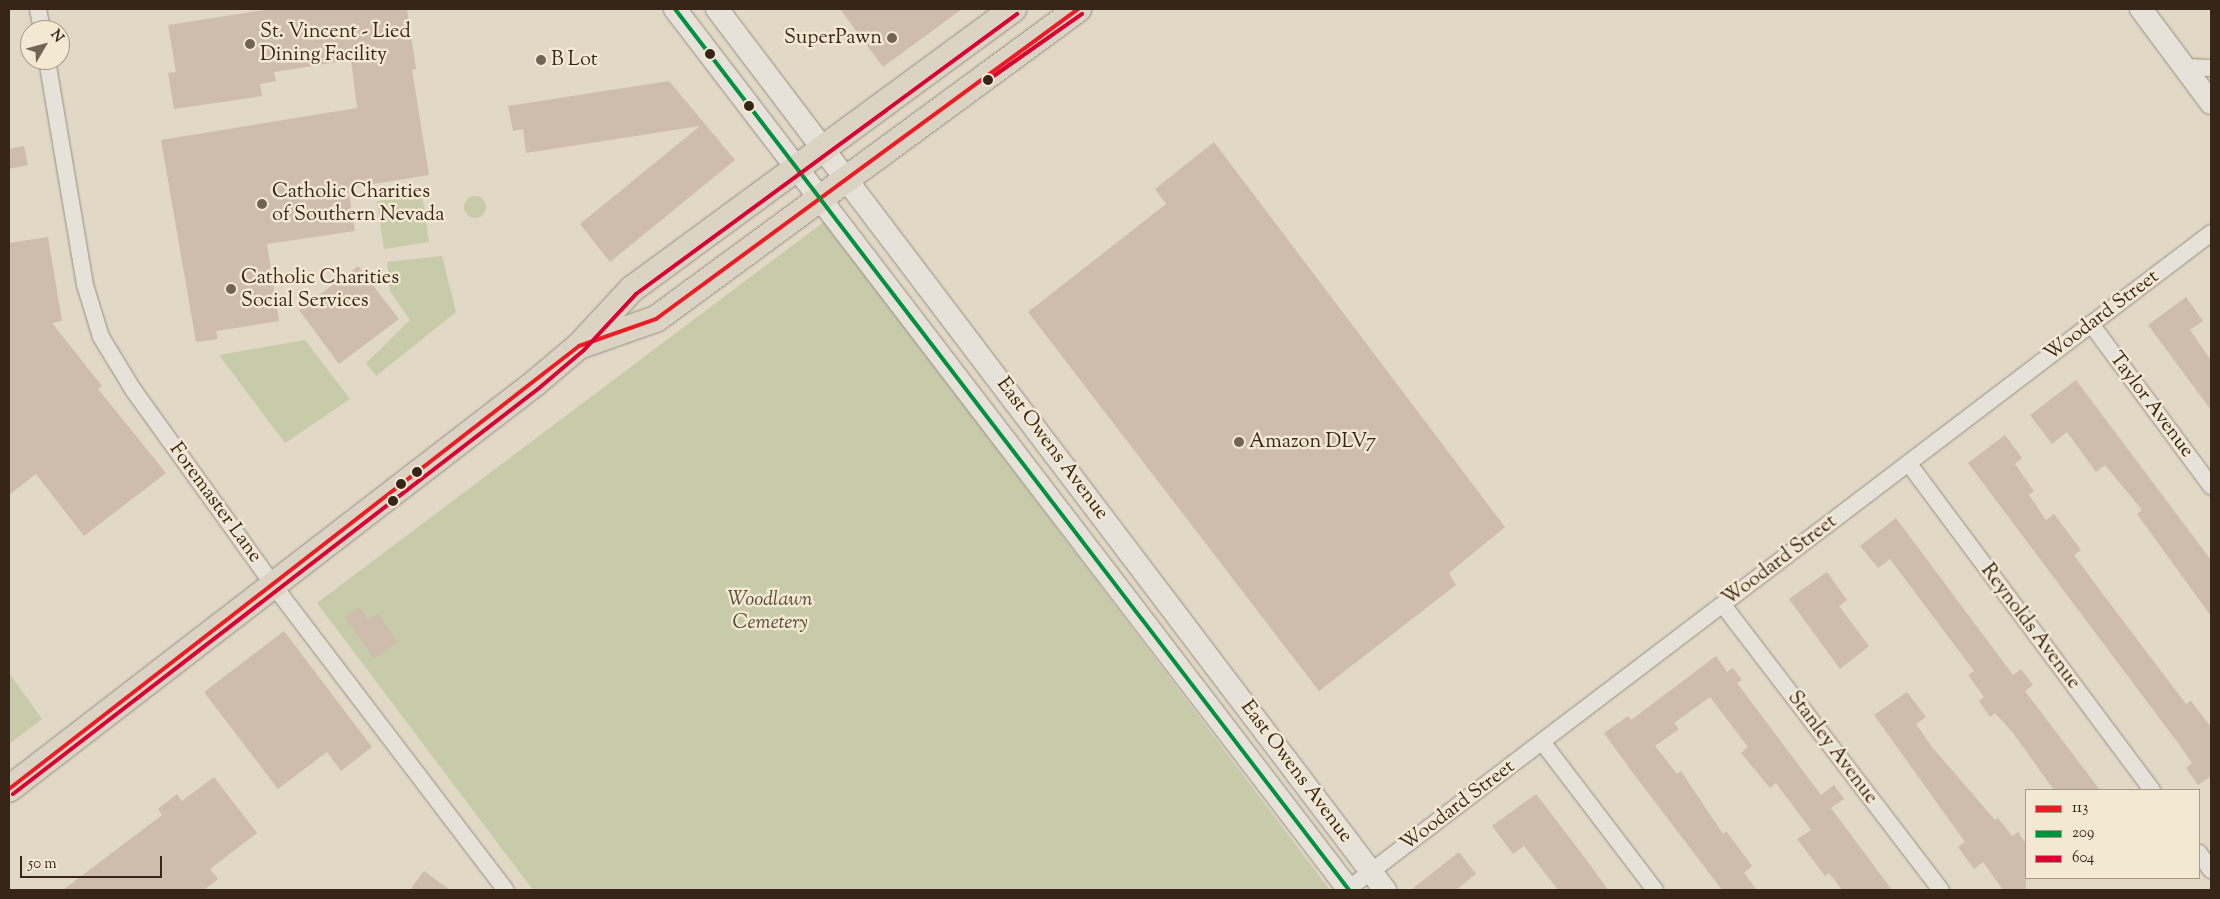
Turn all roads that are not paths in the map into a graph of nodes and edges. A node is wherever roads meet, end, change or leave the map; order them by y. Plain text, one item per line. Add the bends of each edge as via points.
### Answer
1 (674, 9) edge
2 (717, 9) edge
3 (1013, 9) edge
4 (1078, 9) edge
5 (2141, 9) edge
6 (2184, 67) junction
7 (2211, 68) edge
8 (49, 70) edge
9 (2211, 103) edge
10 (823, 148) junction
11 (797, 167) junction
12 (846, 178) junction
13 (820, 197) junction
14 (2211, 233) edge
15 (2092, 324) junction
16 (579, 346) junction
17 (1909, 464) junction
18 (2211, 486) edge
19 (274, 586) junction
20 (1723, 605) junction
21 (1543, 743) junction
22 (9, 789) edge
23 (2151, 789) edge
24 (2200, 854) edge
25 (2211, 870) edge
26 (1371, 872) junction
27 (1349, 889) edge
28 (506, 890) edge
29 (1385, 890) edge
30 (1655, 890) edge
31 (1941, 890) edge

1 - 11 main road, East Owens Avenue
2 - 10 main road, East Owens Avenue
3 - 10 main road
4 - 12 main road
5 - 6 main road
6 - 7 street
6 - 9 main road
8 - 19 street, Foremaster Lane via 85,285 101,337 134,391
10 - 11 main road
10 - 12 main road, East Owens Avenue
11 - 13 main road, East Owens Avenue
11 - 16 main road via 632,289
12 - 13 main road
12 - 26 main road, East Owens Avenue
13 - 16 main road via 656,319
13 - 27 main road, East Owens Avenue
14 - 15 street, Woodard Street
15 - 17 street, Woodard Street
15 - 18 street, Taylor Avenue
16 - 19 main road
17 - 20 street, Woodard Street
17 - 23 street, Reynolds Avenue
19 - 22 main road
19 - 28 street, Foremaster Lane
20 - 21 street, Woodard Street
20 - 31 street, Stanley Avenue
21 - 26 street, Woodard Street
21 - 30 street
24 - 25 street
26 - 27 street, Woodard Street
26 - 29 main road, East Owens Avenue

